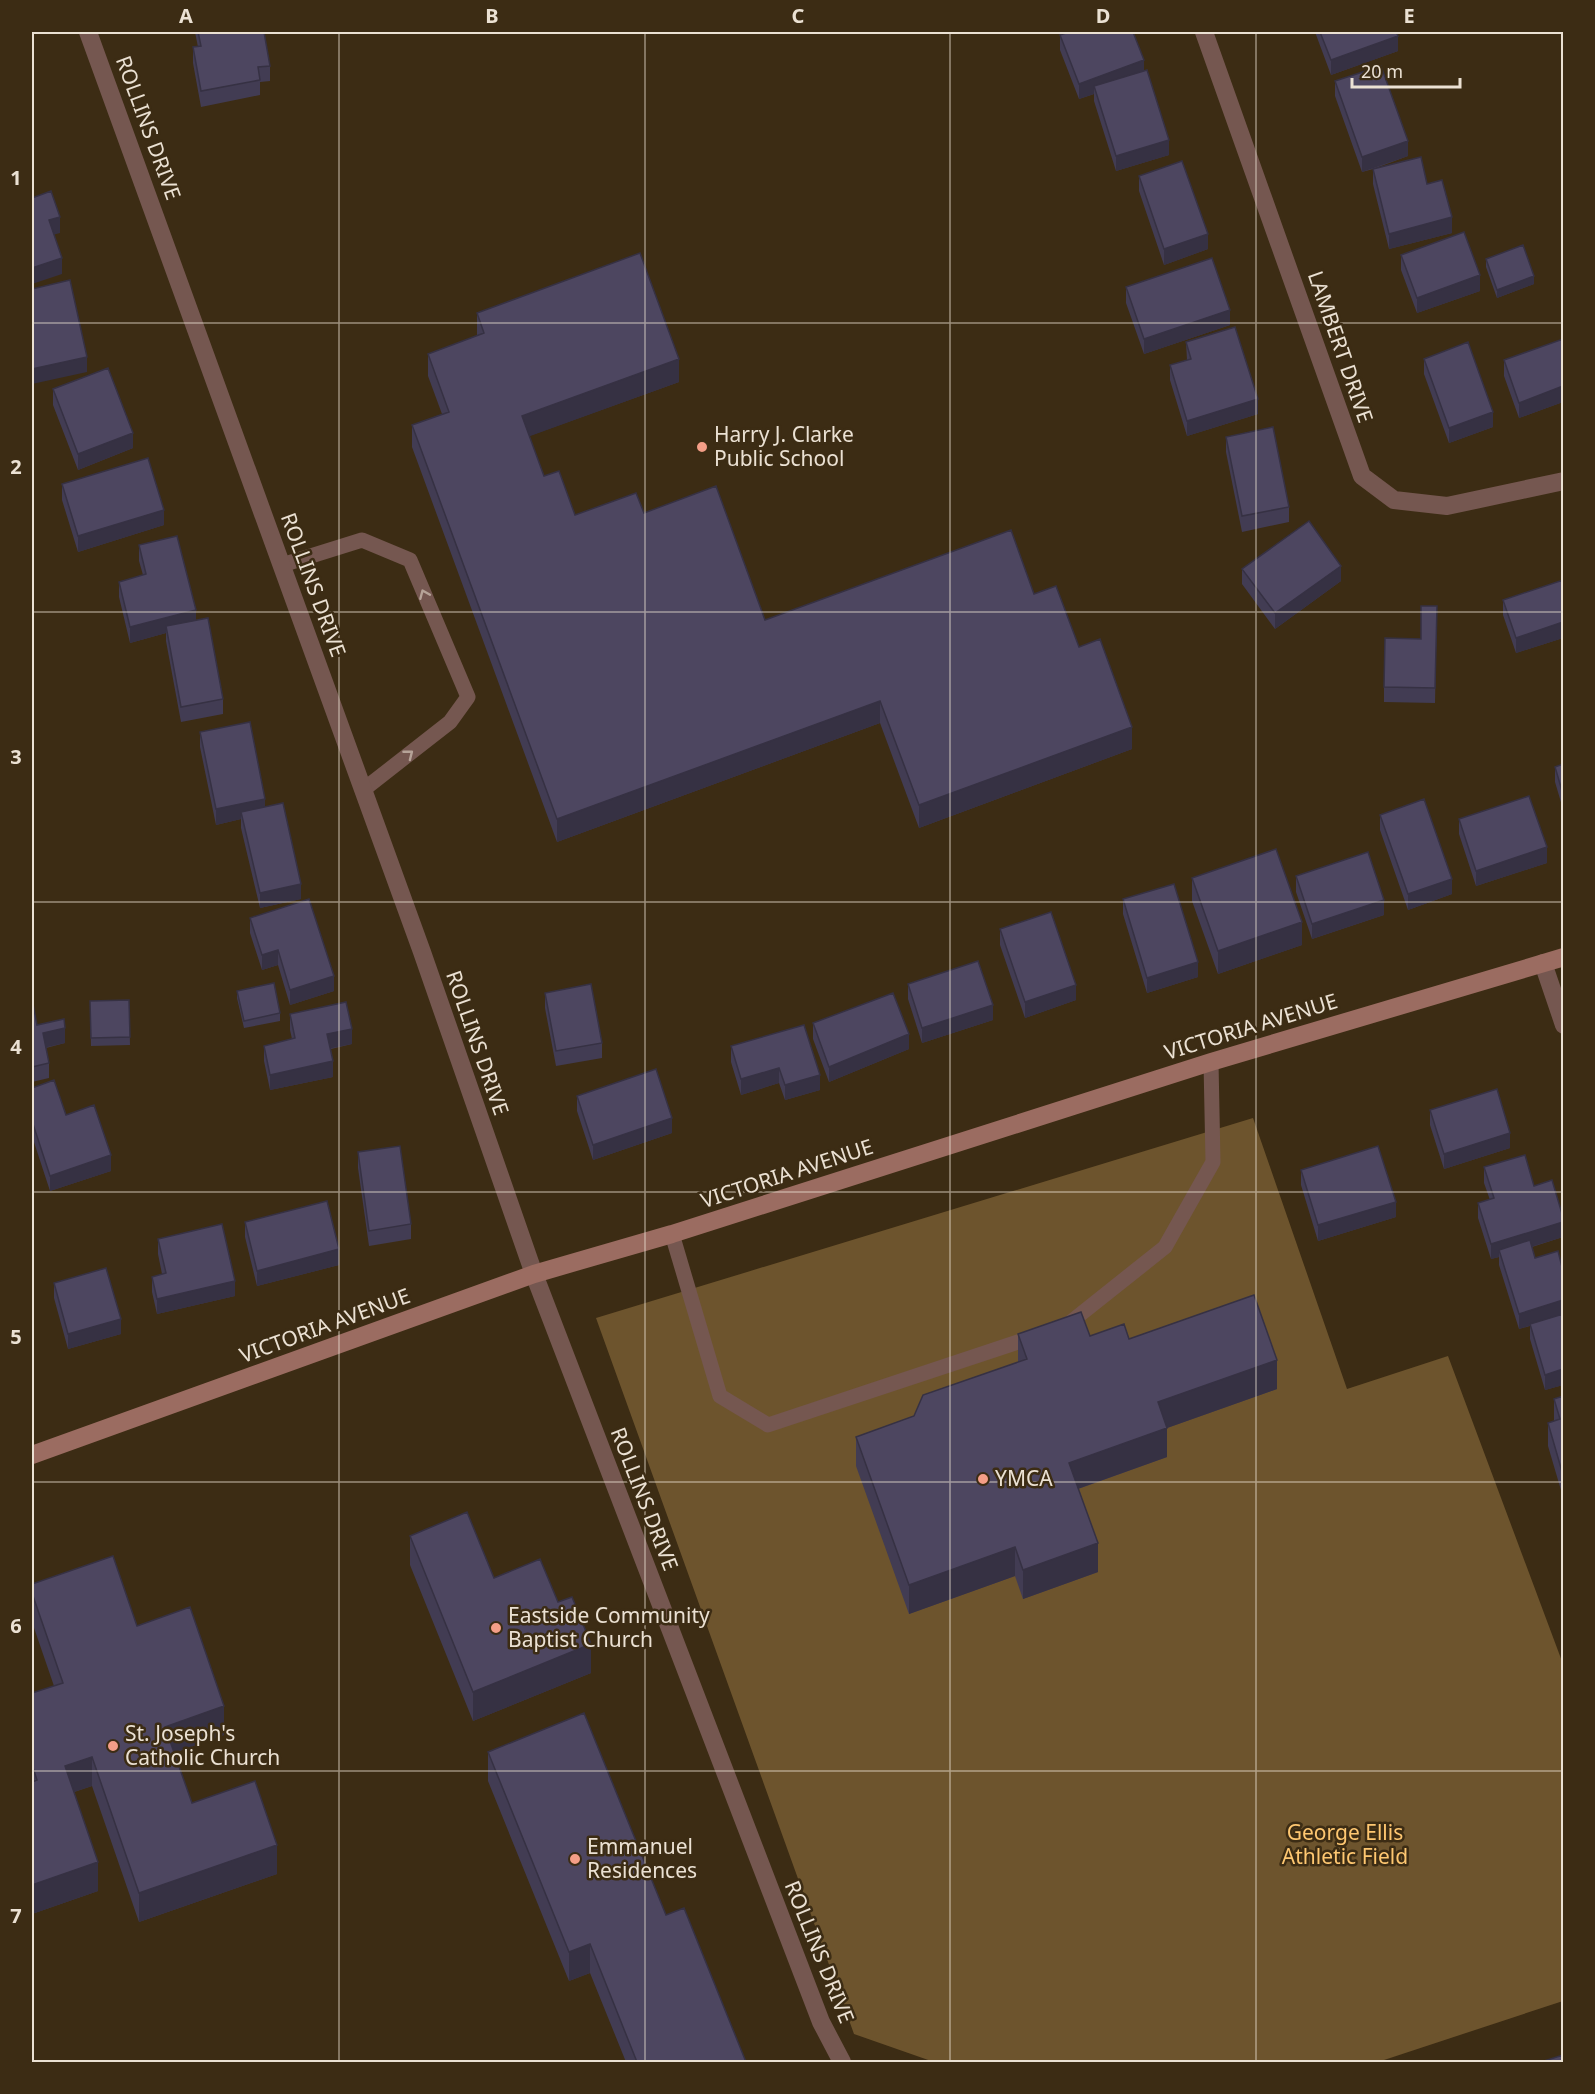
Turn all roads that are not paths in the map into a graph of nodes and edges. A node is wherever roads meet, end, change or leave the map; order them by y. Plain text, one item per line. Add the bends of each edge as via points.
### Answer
1 (88, 32) edge
2 (1204, 32) edge
3 (1563, 481) edge
4 (282, 566) junction
5 (363, 790) junction
6 (1563, 957) edge
7 (1543, 963) junction
8 (1563, 1025) edge
9 (1211, 1062) junction
10 (672, 1234) junction
11 (534, 1274) junction
12 (32, 1455) edge
13 (842, 2062) edge

1 - 4 street, ROLLINS DRIVE
2 - 3 street, LAMBERT DRIVE via 1362,476 1394,500 1447,506
4 - 5 street, ROLLINS DRIVE
5 -> 4 lane via 450,722 468,697 410,560 362,540
5 - 11 street, ROLLINS DRIVE
6 - 7 street, VICTORIA AVENUE
7 - 8 street
7 - 9 street, VICTORIA AVENUE
9 - 10 street, VICTORIA AVENUE
9 - 10 lane via 1213,1162 1165,1247 1072,1324 768,1425 720,1396
10 - 11 street, VICTORIA AVENUE
11 - 12 street, VICTORIA AVENUE
11 - 13 street, ROLLINS DRIVE via 821,2022

